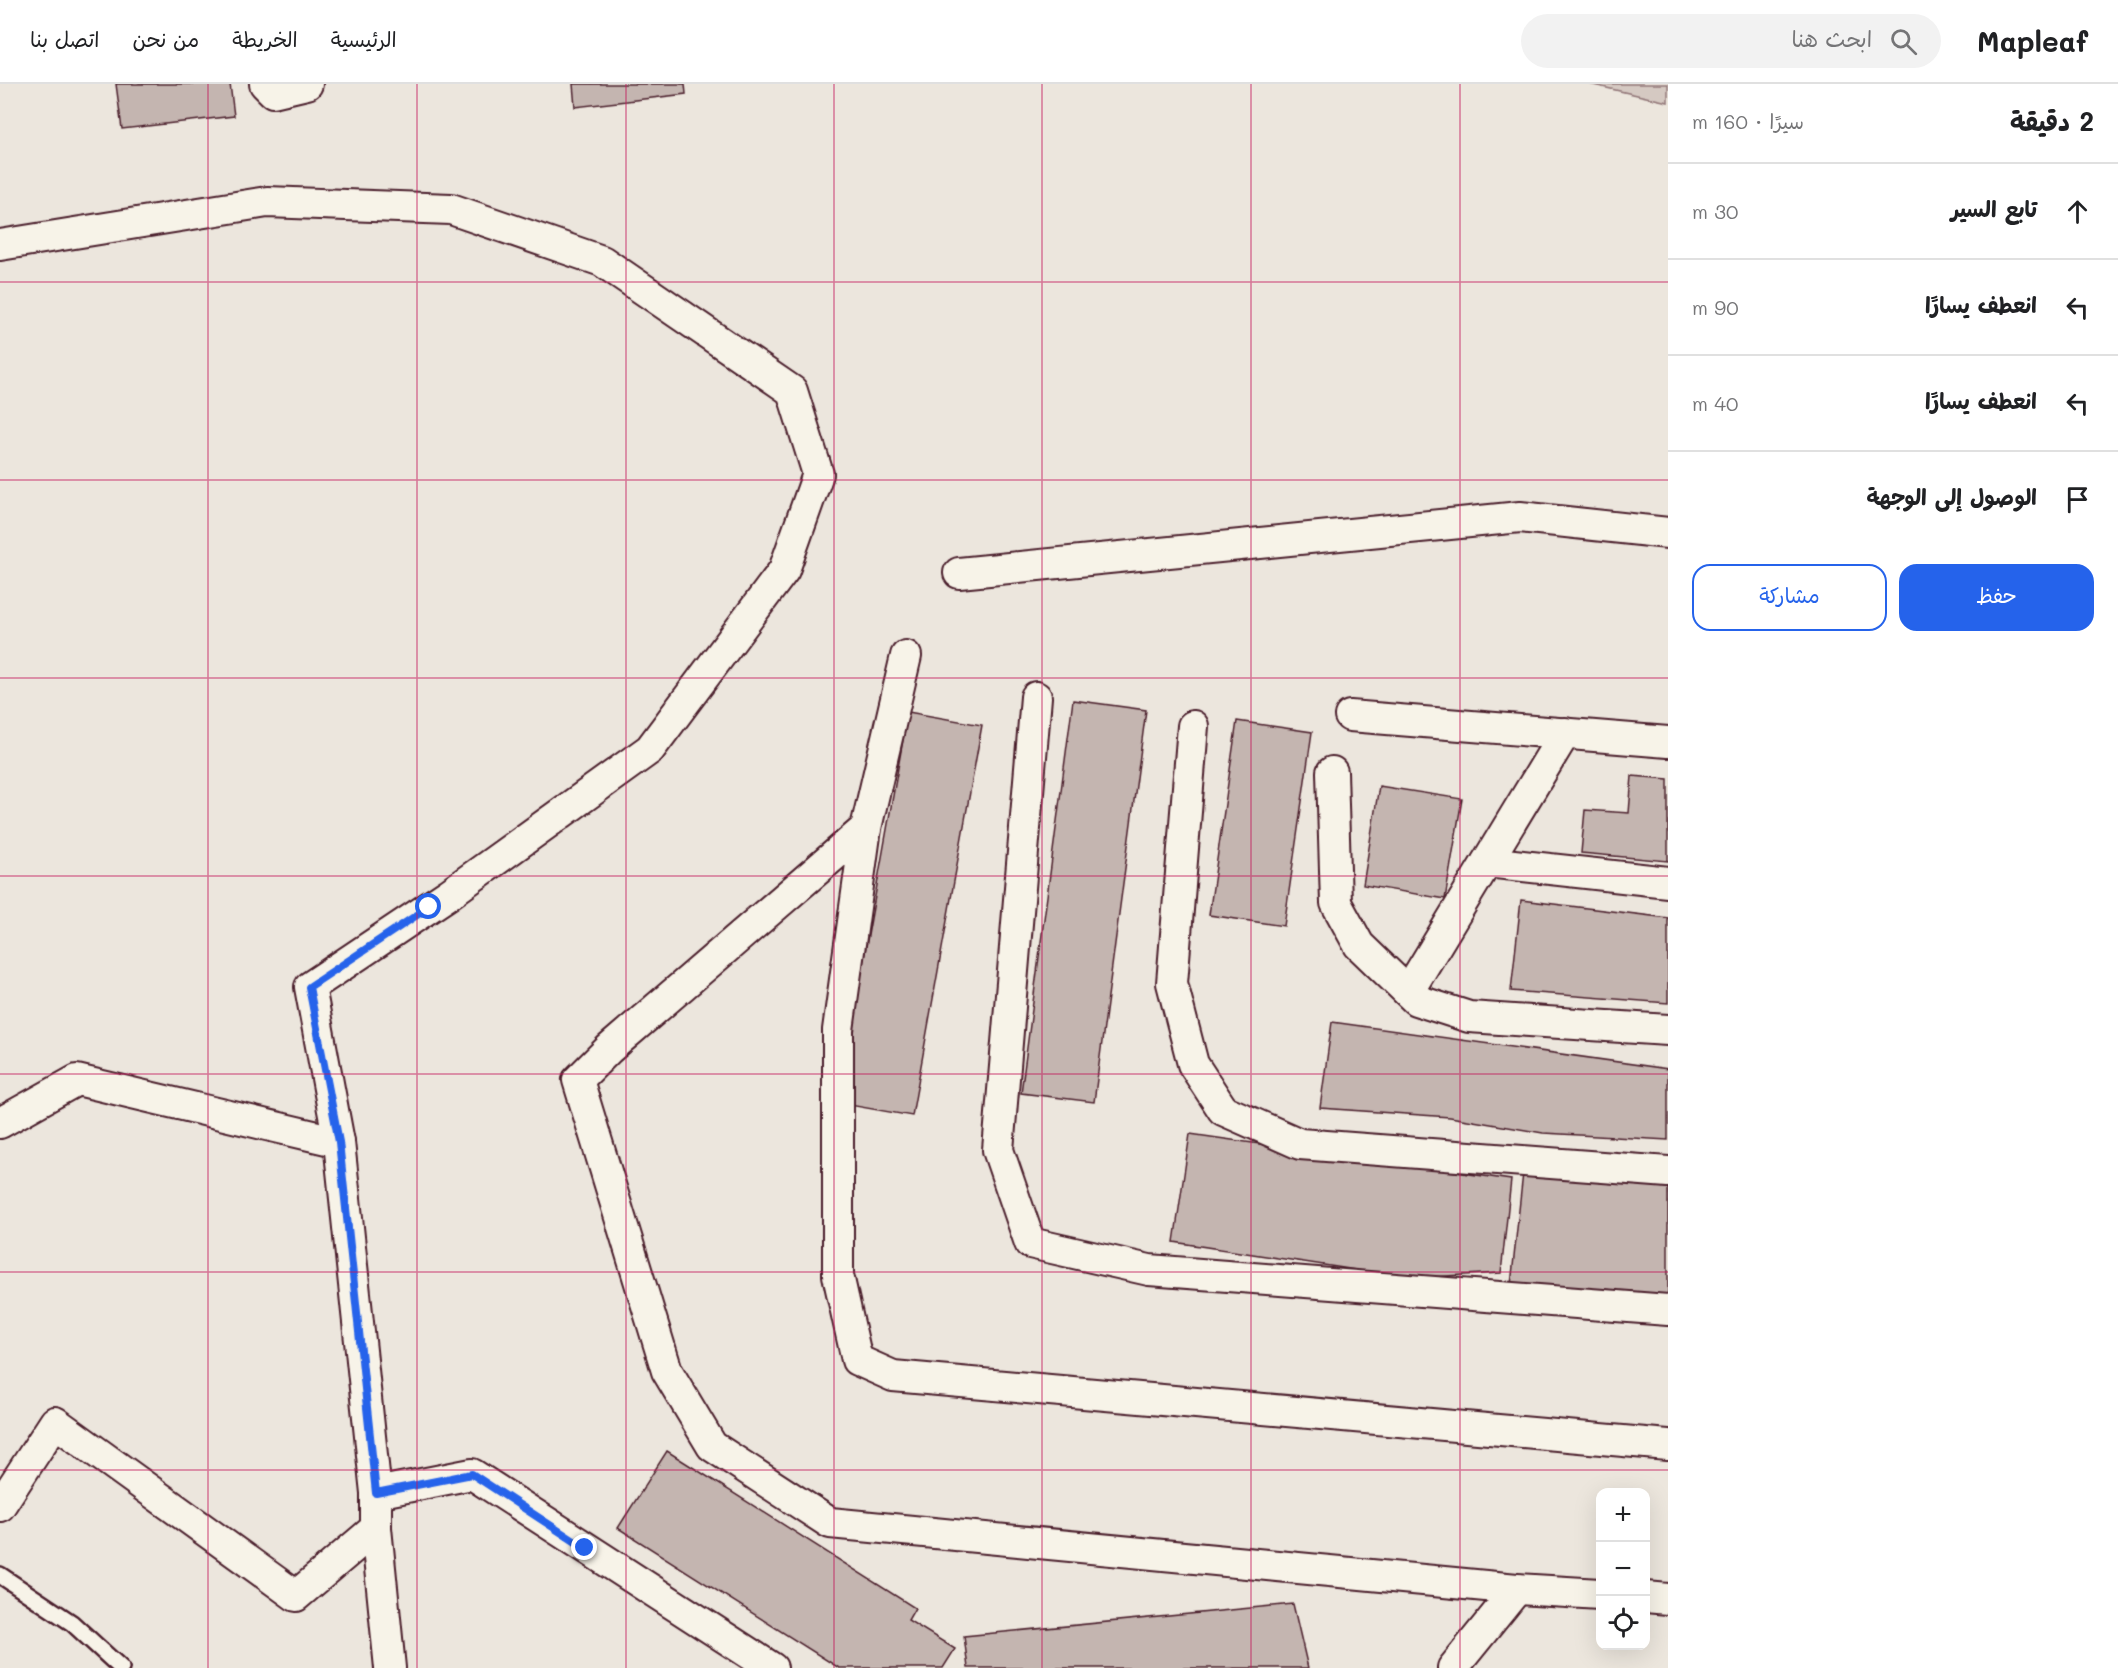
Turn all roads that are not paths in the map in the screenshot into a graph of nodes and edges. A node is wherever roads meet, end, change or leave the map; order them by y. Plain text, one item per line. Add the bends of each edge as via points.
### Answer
1 (265, 84) edge
2 (307, 84) edge
3 (0, 245) edge
4 (1668, 533) edge
5 (959, 573) dead end
6 (906, 656) dead end
7 (1036, 698) dead end
8 (1350, 716) dead end
9 (1193, 726) dead end
10 (1565, 734) junction
11 (1668, 742) edge
12 (1332, 772) dead end
13 (866, 828) junction
14 (1487, 862) junction
15 (1668, 882) edge
16 (1408, 992) junction
17 (1668, 1030) edge
18 (0, 1123) edge
19 (339, 1142) junction
20 (1668, 1173) edge
21 (1668, 1310) edge
22 (1668, 1445) edge
23 (376, 1493) junction
24 (0, 1506) edge
25 (376, 1528) junction
26 (0, 1575) edge
27 (1517, 1589) junction
28 (1596, 1594) edge
29 (1650, 1597) edge
30 (1668, 1599) edge
31 (388, 1657) edge
32 (121, 1668) edge
33 (409, 1668) edge
34 (772, 1668) edge
35 (1453, 1668) edge

1 - 2 street via 273,92
3 - 19 street via 267,202 451,209 602,261 792,391 818,474 784,570 651,749 449,894 309,987
4 - 5 street via 1520,517
6 - 13 street
7 - 21 street via 998,1150 1030,1243 1149,1270
8 - 10 street
9 - 20 street via 1172,983 1193,1064 1223,1110 1300,1144
10 - 11 street
10 - 14 street
12 - 16 street via 1336,903 1359,945
13 - 22 street via 838,1030 838,1275 857,1360 893,1376
13 - 27 street via 609,1049 579,1080 667,1371 712,1446 830,1522
14 - 15 street
14 - 16 street
16 - 17 street via 1416,1000 1469,1017
18 - 19 street via 76,1080
19 - 23 street
23 - 25 street
23 - 34 street via 472,1474
24 - 25 street via 55,1422 296,1596
25 - 31 street
26 - 32 lane via 72,1623
27 - 28 street
27 - 35 street
29 - 30 street
31 - 33 street

